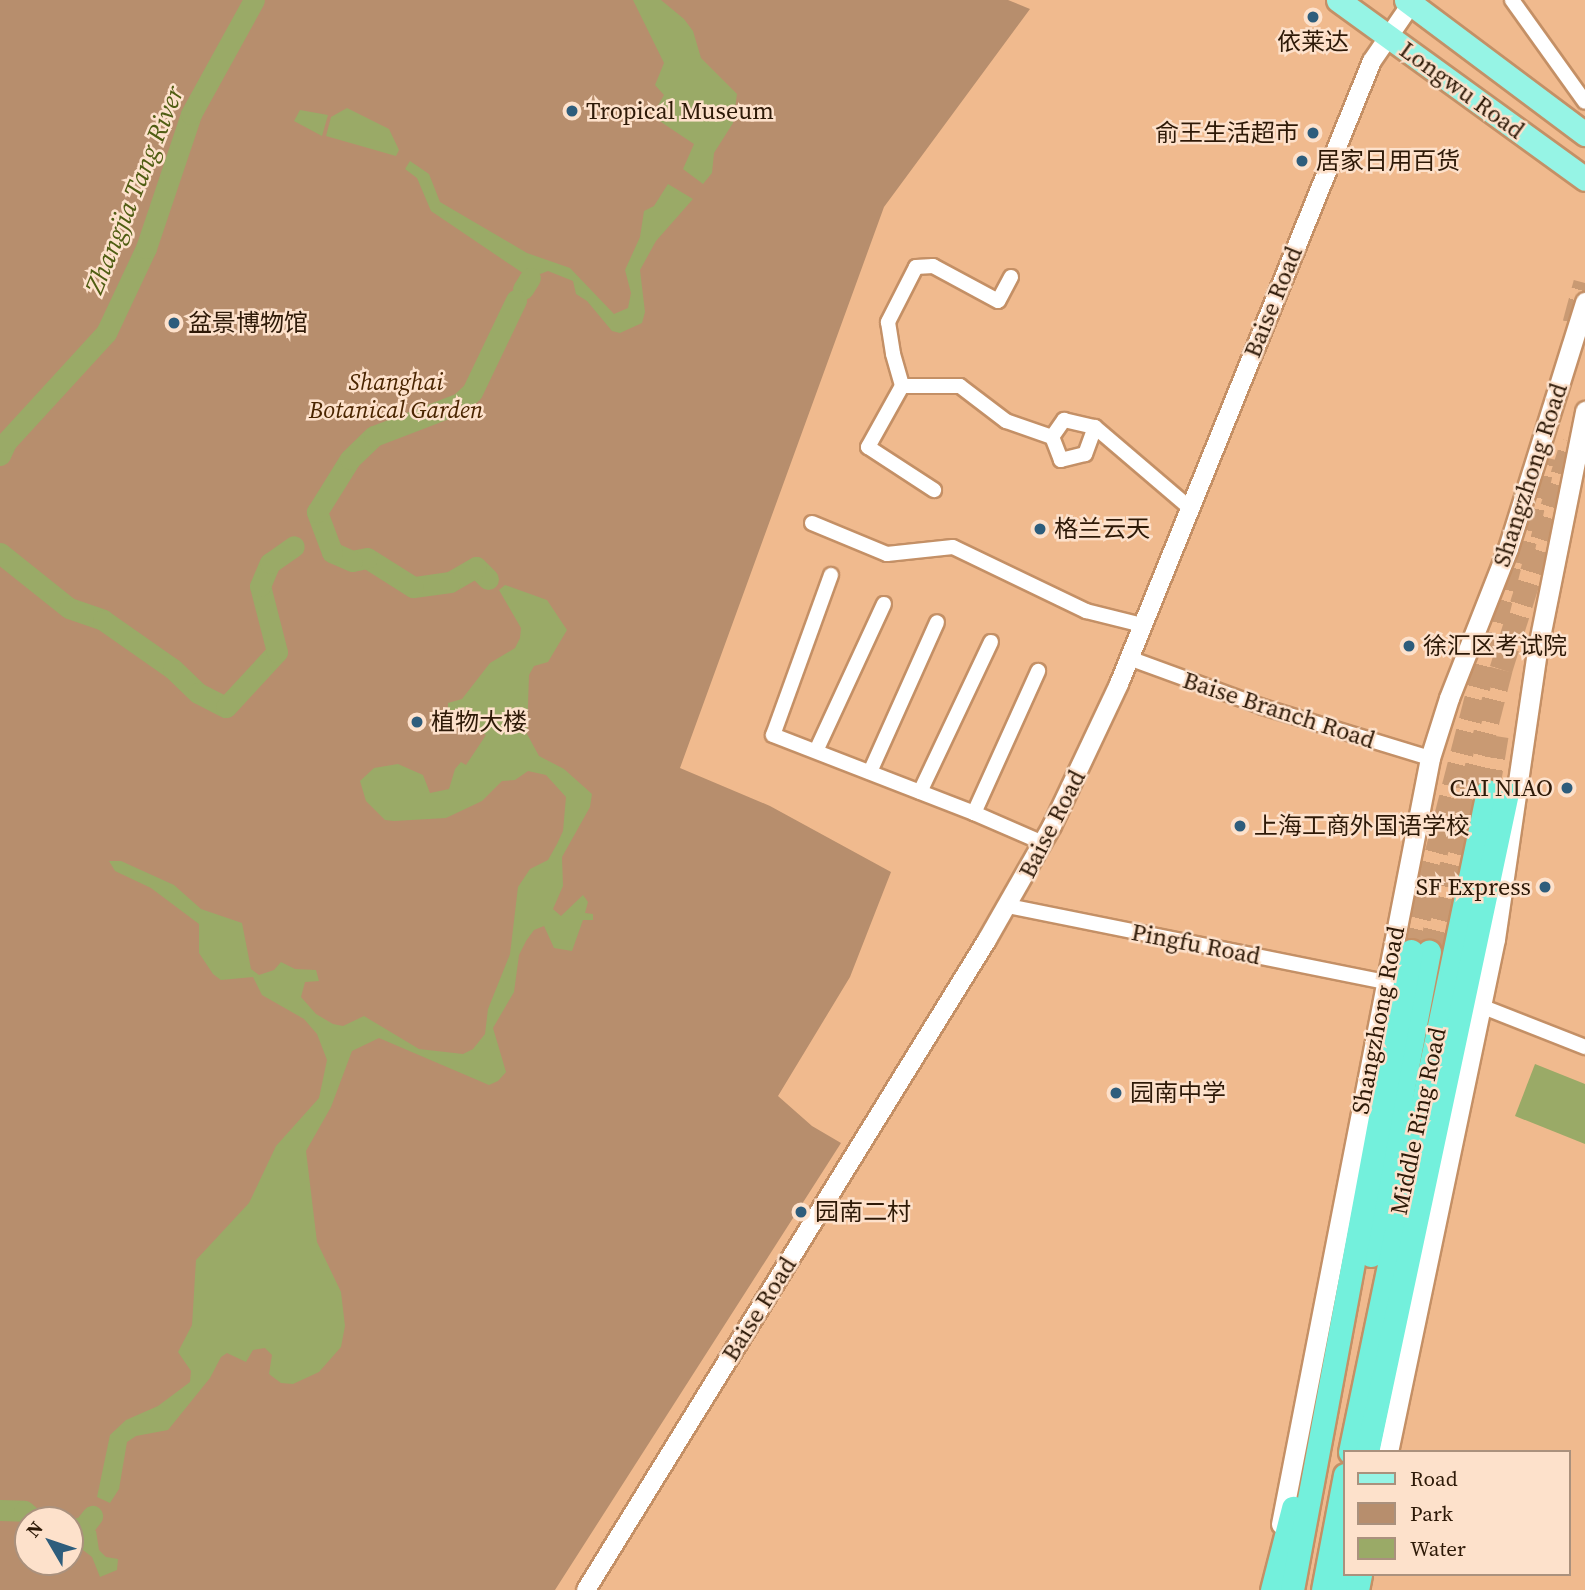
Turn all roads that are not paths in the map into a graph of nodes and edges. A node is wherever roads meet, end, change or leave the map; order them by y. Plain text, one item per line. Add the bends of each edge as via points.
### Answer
1 (1338, 0) edge
2 (1512, 0) edge
3 (1409, 2) edge
4 (1387, 36) junction
5 (1585, 102) edge
6 (1585, 134) edge
7 (1585, 179) edge
8 (1011, 277) dead end
9 (1585, 302) tunnel mouth
10 (902, 386) junction
11 (1585, 411) edge
12 (1095, 427) junction
13 (1052, 438) junction
14 (933, 490) dead end
15 (1190, 508) junction
16 (812, 523) dead end
17 (831, 575) dead end
18 (884, 604) dead end
19 (937, 622) dead end
20 (1142, 625) junction
21 (991, 642) dead end
22 (1129, 658) junction
23 (1038, 671) dead end
24 (816, 751) junction
25 (1430, 758) junction
26 (870, 772) junction
27 (920, 792) junction
28 (974, 813) junction
29 (1043, 843) junction
30 (1008, 906) junction
31 (1385, 982) junction
32 (1481, 1006) junction
33 (1585, 1047) edge
34 (1428, 1164) junction
35 (1322, 1434) junction
36 (1350, 1450) edge
37 (1367, 1450) edge
38 (1380, 1450) edge
39 (1388, 1450) edge
40 (1331, 1485) edge
41 (1344, 1563) edge
42 (586, 1590) edge
43 (1270, 1590) edge
44 (1293, 1590) edge
45 (1307, 1590) edge
46 (1323, 1590) edge
47 (1337, 1590) edge

1 - 4 main road, Longwu Road
2 - 5 street
3 - 4 street, Baise Road
3 - 6 main road, Longwu Road
4 - 7 main road, Longwu Road
4 - 15 street, Baise Road via 1371,61
8 - 10 street via 998,301 933,266 916,267 888,322
9 - 25 main road, Shangzhong Road via 1517,523 1448,698
10 - 13 street via 960,386 1006,421
10 - 14 street via 869,447
11 - 32 main road, Shangzhong Road via 1537,652
12 - 13 street via 1064,420
12 - 13 street via 1086,454 1061,460
12 - 15 street
15 - 20 street, Baise Road
16 - 20 street via 887,554 953,547 1086,611
17 - 24 street via 773,735
18 - 24 street
19 - 26 street
20 - 22 street, Baise Road
21 - 27 street
22 - 25 street, Baise Branch Road via 1263,707
22 - 29 street, Baise Road
23 - 28 street
24 - 26 street
25 - 31 main road, Shangzhong Road
26 - 27 street
27 - 28 street
28 - 29 street
29 - 30 street, Baise Road
30 - 31 street, Pingfu Road
30 - 42 street, Baise Road
31 - 43 main road, Shangzhong Road
32 - 33 street
32 - 39 main road, Shangzhong Road
34 - 36 highway, Middle Ring Road via 1498,792
34 - 37 highway, Middle Ring Road
34 - 38 highway
35 - 40 highway, Middle Ring Road
35 - 40 highway, Middle Ring Road via 1420,952
35 - 43 highway via 1297,1493
40 - 44 highway, Middle Ring Road
40 - 45 highway, Middle Ring Road
40 - 46 highway, Middle Ring Road
41 - 47 highway

